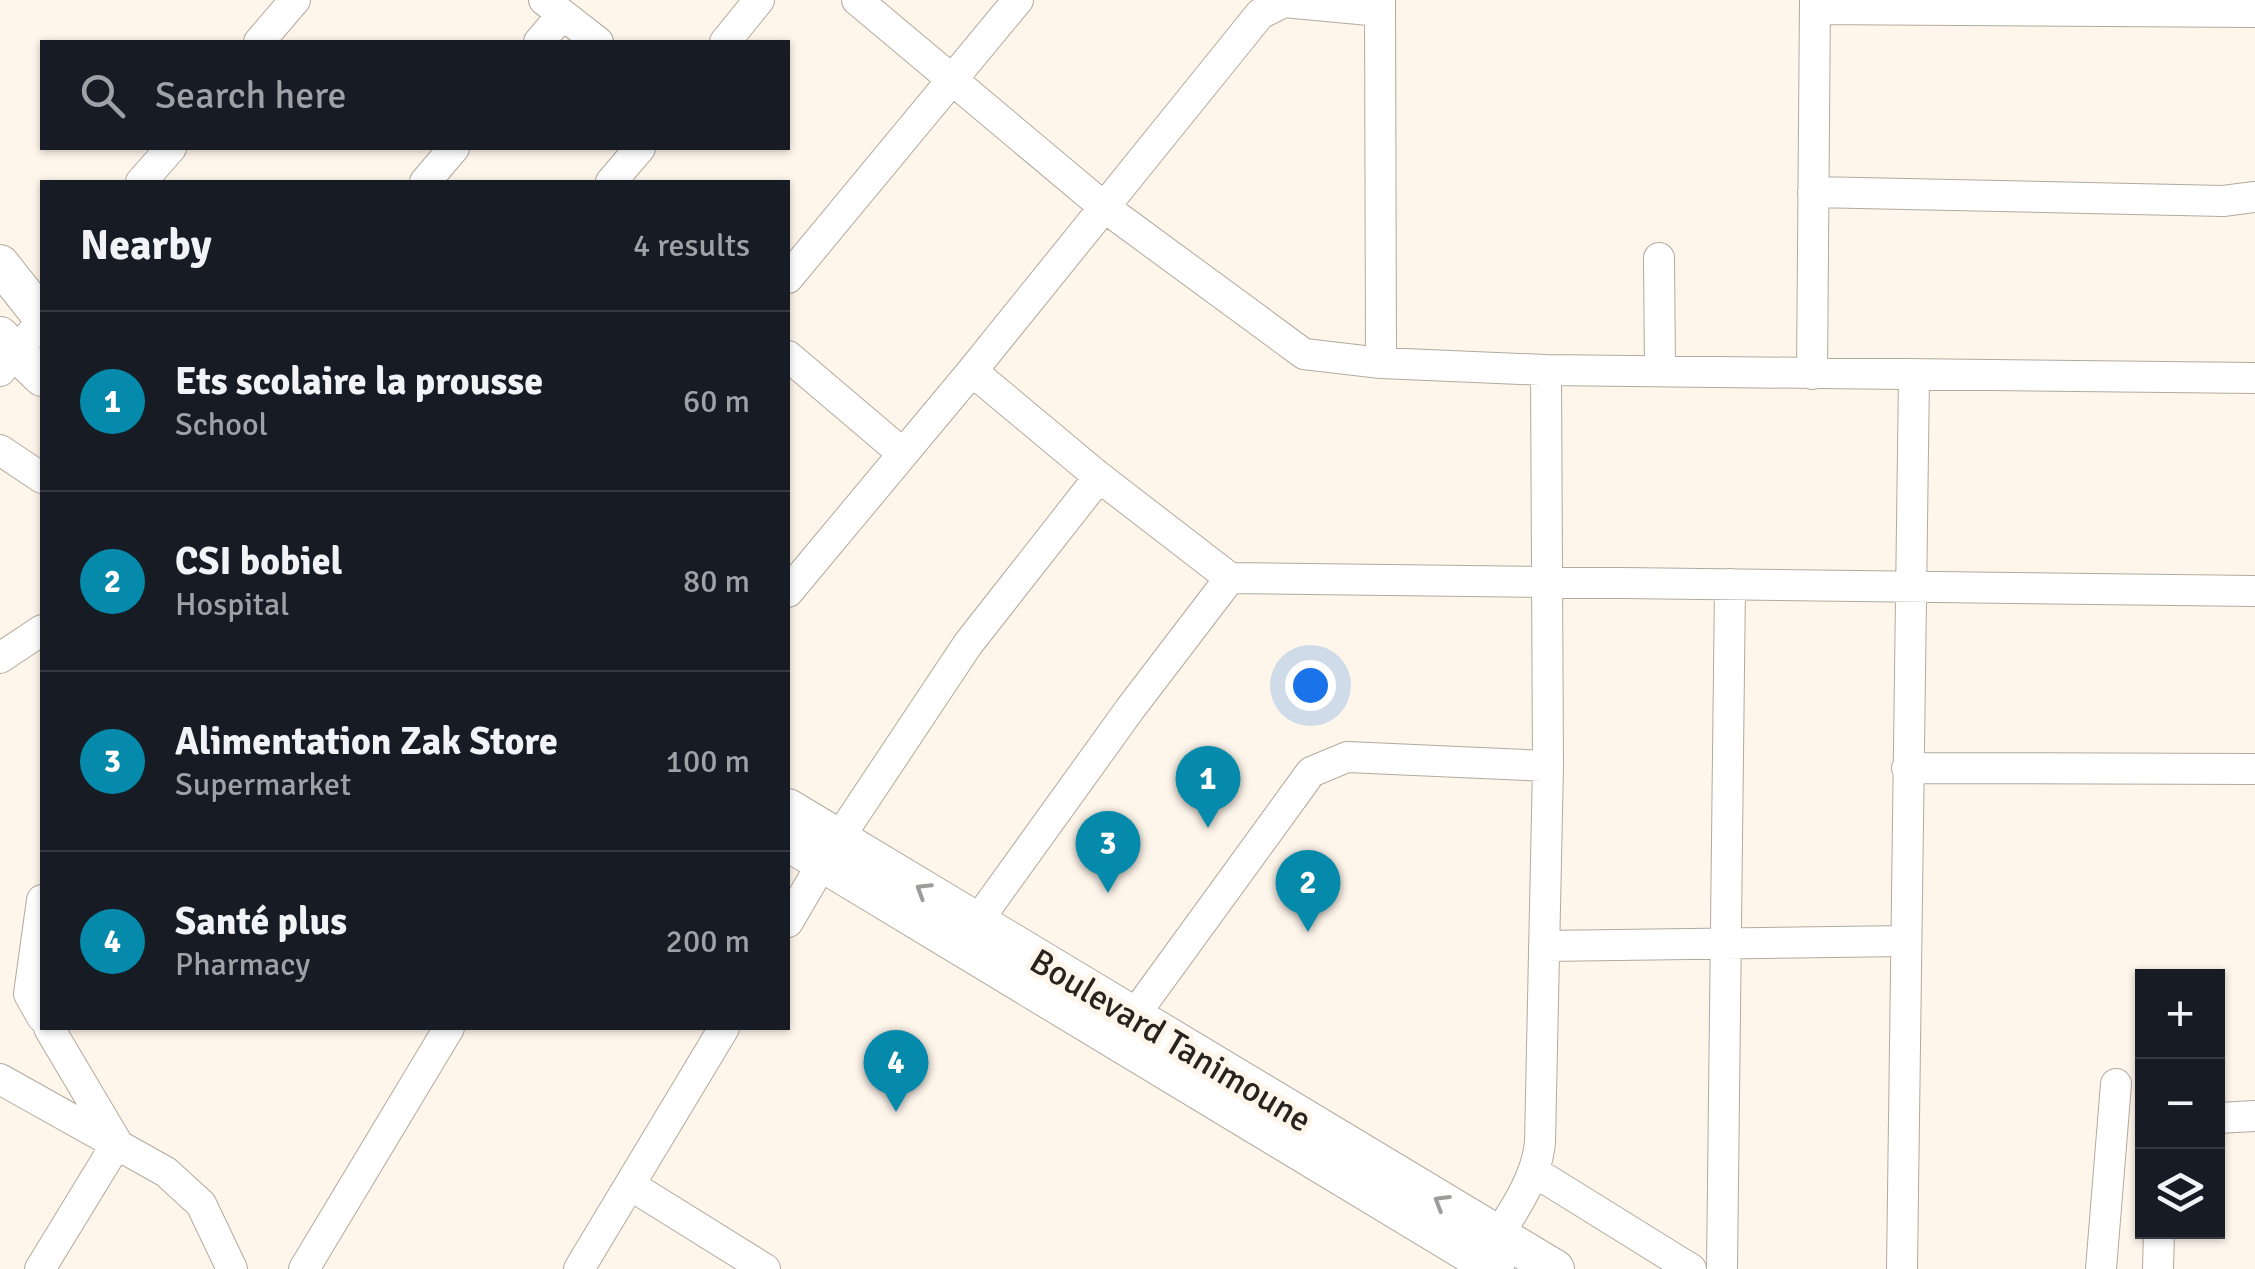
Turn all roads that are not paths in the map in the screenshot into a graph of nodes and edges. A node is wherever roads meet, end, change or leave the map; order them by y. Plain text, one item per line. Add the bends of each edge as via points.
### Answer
1 (295, 0) edge
2 (759, 0) edge
3 (857, 0) edge
4 (1018, 0) edge
5 (1815, 4) edge
6 (2162, 5) edge
7 (1380, 6) edge
8 (1974, 6) edge
9 (553, 7) edge
10 (2255, 12) edge
11 (261, 40) edge
12 (540, 40) edge
13 (595, 40) edge
14 (727, 40) edge
15 (950, 78) junction
16 (168, 150) edge
17 (452, 150) edge
18 (638, 150) edge
19 (144, 180) edge
20 (427, 180) edge
21 (613, 180) edge
22 (1813, 192) junction
23 (2255, 197) edge
24 (1104, 207) junction
25 (1659, 258) dead end
26 (0, 264) edge
27 (790, 276) edge
28 (40, 316) edge
29 (40, 322) edge
30 (790, 358) edge
31 (15, 360) edge
32 (1380, 364) junction
33 (1546, 370) junction
34 (1660, 370) junction
35 (972, 372) junction
36 (1812, 374) junction
37 (1914, 375) junction
38 (2255, 378) edge
39 (0, 450) edge
40 (902, 452) junction
41 (40, 477) edge
42 (1100, 477) junction
43 (1230, 578) junction
44 (1549, 580) junction
45 (1730, 584) junction
46 (1909, 588) junction
47 (790, 590) edge
48 (2255, 590) edge
49 (40, 631) edge
50 (0, 658) edge
51 (1548, 766) junction
52 (1907, 768) junction
53 (2255, 769) edge
54 (790, 810) edge
55 (790, 842) edge
56 (832, 850) junction
57 (40, 914) edge
58 (790, 919) edge
59 (976, 923) junction
60 (1906, 941) junction
61 (1727, 944) junction
62 (1544, 946) junction
63 (40, 1013) edge
64 (1133, 1017) junction
65 (50, 1030) edge
66 (448, 1030) edge
67 (723, 1030) edge
68 (0, 1078) edge
69 (2116, 1084) dead end
70 (2255, 1116) edge
71 (2225, 1118) edge
72 (117, 1144) junction
73 (1533, 1172) junction
74 (630, 1185) junction
75 (2159, 1239) edge
76 (1487, 1258) edge
77 (40, 1269) edge
78 (232, 1269) edge
79 (304, 1269) edge
80 (579, 1269) edge
81 (765, 1269) edge
82 (1556, 1269) edge
83 (1691, 1269) edge
84 (1722, 1269) edge
85 (1902, 1269) edge
86 (2102, 1269) edge
87 (2158, 1269) edge

1 - 11 street
2 - 14 street
3 - 15 street
4 - 15 street
5 - 8 street
5 - 22 street
6 - 8 street
6 - 10 street
7 - 24 street via 1271,6
7 - 32 street
9 - 12 street
9 - 13 street
15 - 24 street
15 - 27 street
16 - 19 street
17 - 20 street
18 - 21 street
22 - 23 street
22 - 36 street
24 - 32 street via 1297,351
24 - 35 street
25 - 34 street
26 - 28 main road
29 - 31 street
30 - 40 street
32 - 33 street
33 - 34 street
33 - 44 street
34 - 36 street
35 - 40 street
35 - 42 street
36 - 37 street
37 - 38 street
37 - 46 street
39 - 41 street
40 - 47 street
42 - 43 street
42 - 56 street via 968,644
43 - 44 street
43 - 59 street
44 - 45 street
44 - 51 street
45 - 46 street
45 - 61 street
46 - 48 street
46 - 52 street
49 - 50 street
51 - 62 street
51 - 64 street via 1348,756 1311,772
52 - 53 street
52 - 60 street
54 - 56 main road, Boulevard Tanimoune
55 - 56 main road, Boulevard Tanimoune
56 - 58 street
59 -> 56 main road, Boulevard Tanimoune
56 - 76 main road, Boulevard Tanimoune
57 - 63 street via 29,994
59 - 64 main road, Boulevard Tanimoune
60 - 61 street
60 - 85 street
61 - 62 street
61 - 84 street
62 - 73 street via 1540,1142
76 -> 64 main road, Boulevard Tanimoune
65 - 72 street
66 - 79 street
67 - 74 street
68 - 72 street
69 - 86 street
70 - 71 street
72 - 77 street
72 - 78 street via 166,1172 201,1204
73 - 76 street
73 - 83 street
74 - 80 street
74 - 81 street
75 - 87 street
76 - 82 main road, Boulevard Tanimoune

